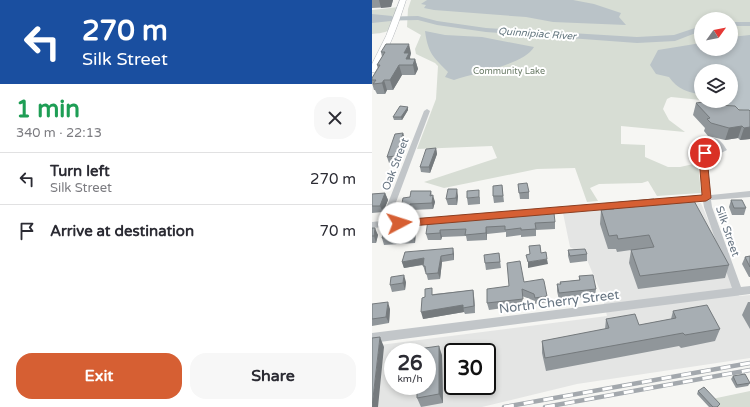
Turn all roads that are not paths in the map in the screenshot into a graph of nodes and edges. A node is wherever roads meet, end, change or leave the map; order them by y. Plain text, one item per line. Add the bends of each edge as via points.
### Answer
1 (403, 0) edge
2 (372, 70) edge
3 (427, 111) dead end
4 (705, 153) dead end
5 (750, 194) edge
6 (706, 198) junction
7 (384, 224) junction
8 (372, 225) edge
9 (750, 290) edge
10 (738, 291) junction
11 (372, 338) edge

1 - 2 main road via 397,23
3 - 7 street, Oak Street
4 - 6 street, Silk Street via 703,157
5 - 6 street
6 - 7 street
6 - 10 street, Silk Street
7 - 8 street
9 - 10 street, North Cherry Street
10 - 11 street, North Cherry Street

